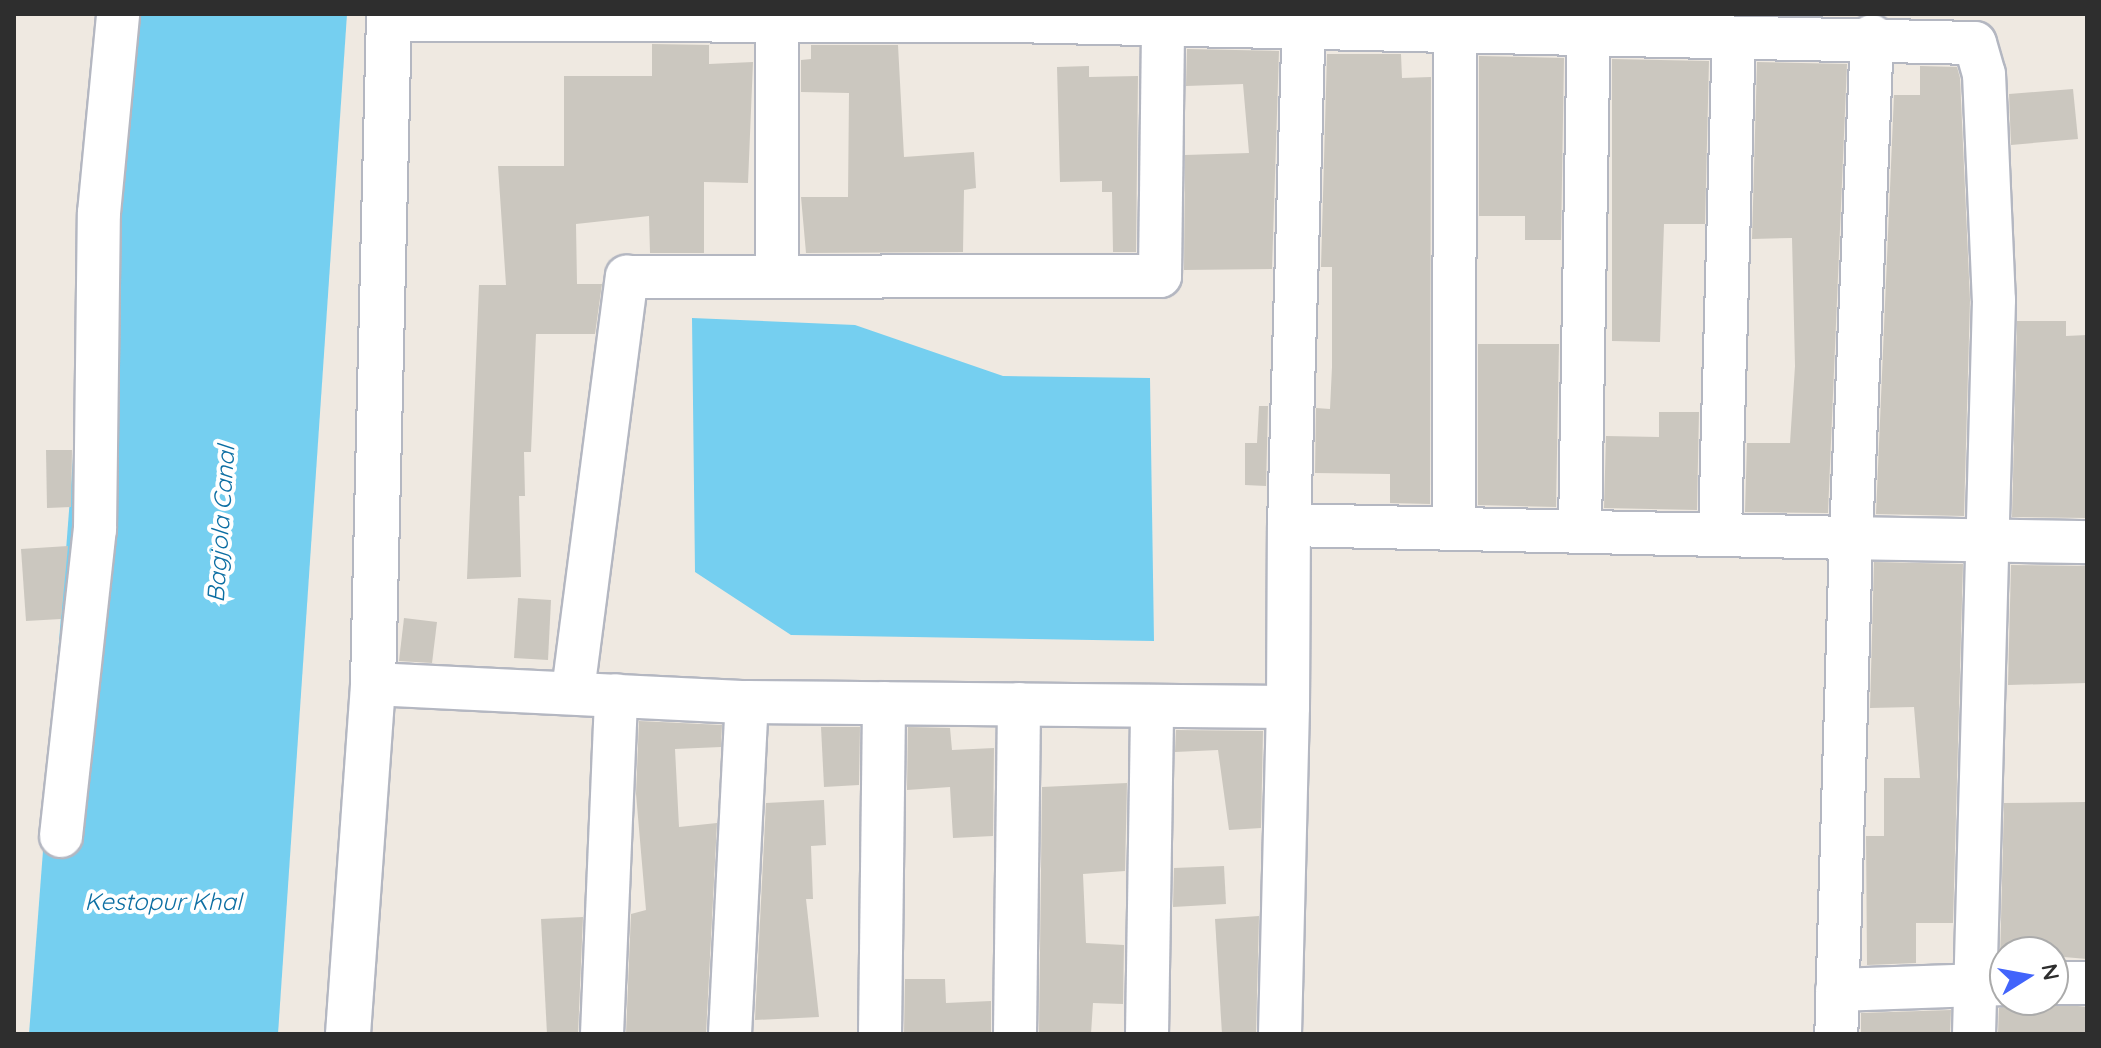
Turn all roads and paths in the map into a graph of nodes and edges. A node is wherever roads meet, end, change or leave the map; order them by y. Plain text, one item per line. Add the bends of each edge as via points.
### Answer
1 (118, 14) edge
2 (389, 17) edge
3 (679, 18) edge
4 (791, 18) edge
5 (910, 18) edge
6 (1164, 19) edge
7 (1304, 19) edge
8 (1589, 24) edge
9 (1455, 25) edge
10 (1872, 36) junction
11 (1734, 41) junction
12 (777, 275) junction
13 (1289, 525) junction
14 (1454, 527) junction
15 (1580, 528) junction
16 (1720, 531) junction
17 (1851, 538) junction
18 (2087, 542) edge
19 (1984, 545) junction
20 (373, 684) junction
21 (573, 691) junction
22 (616, 695) junction
23 (747, 702) junction
24 (884, 703) junction
25 (1019, 704) junction
26 (1152, 706) junction
27 (1288, 707) junction
28 (61, 836) dead end
29 (1989, 936) edge
30 (1989, 984) edge
31 (1989, 987) edge
32 (1837, 990) junction
33 (348, 1034) edge
34 (602, 1034) edge
35 (730, 1034) edge
36 (880, 1034) edge
37 (1015, 1034) edge
38 (1147, 1034) edge
39 (1280, 1034) edge
40 (1836, 1034) edge
41 (1974, 1034) edge

1 - 28 street via 99,213 95,530
2 - 3 street
2 - 20 street
3 - 4 street
4 - 5 street
4 - 12 street
5 - 6 street
6 - 7 street
6 - 12 street via 1160,276
7 - 9 street
7 - 13 street
8 - 9 street
8 - 11 street
8 - 15 street
9 - 14 street
10 - 11 street
10 - 17 street
10 - 19 street via 1963,39 1982,52 1994,300
11 - 16 street
12 - 21 street via 640,273 620,287
13 - 14 street
13 - 27 street
14 - 15 street
15 - 16 street
16 - 17 street
17 - 19 street
17 - 32 street
18 - 19 street
19 - 29 street
20 - 21 street
20 - 33 street
21 - 22 street
22 - 23 street
22 - 34 street
23 - 24 street
23 - 35 street
24 - 25 street
24 - 36 street
25 - 26 street
25 - 37 street
26 - 27 street
26 - 38 street
27 - 39 street
30 - 32 street
31 - 41 street
32 - 40 street

